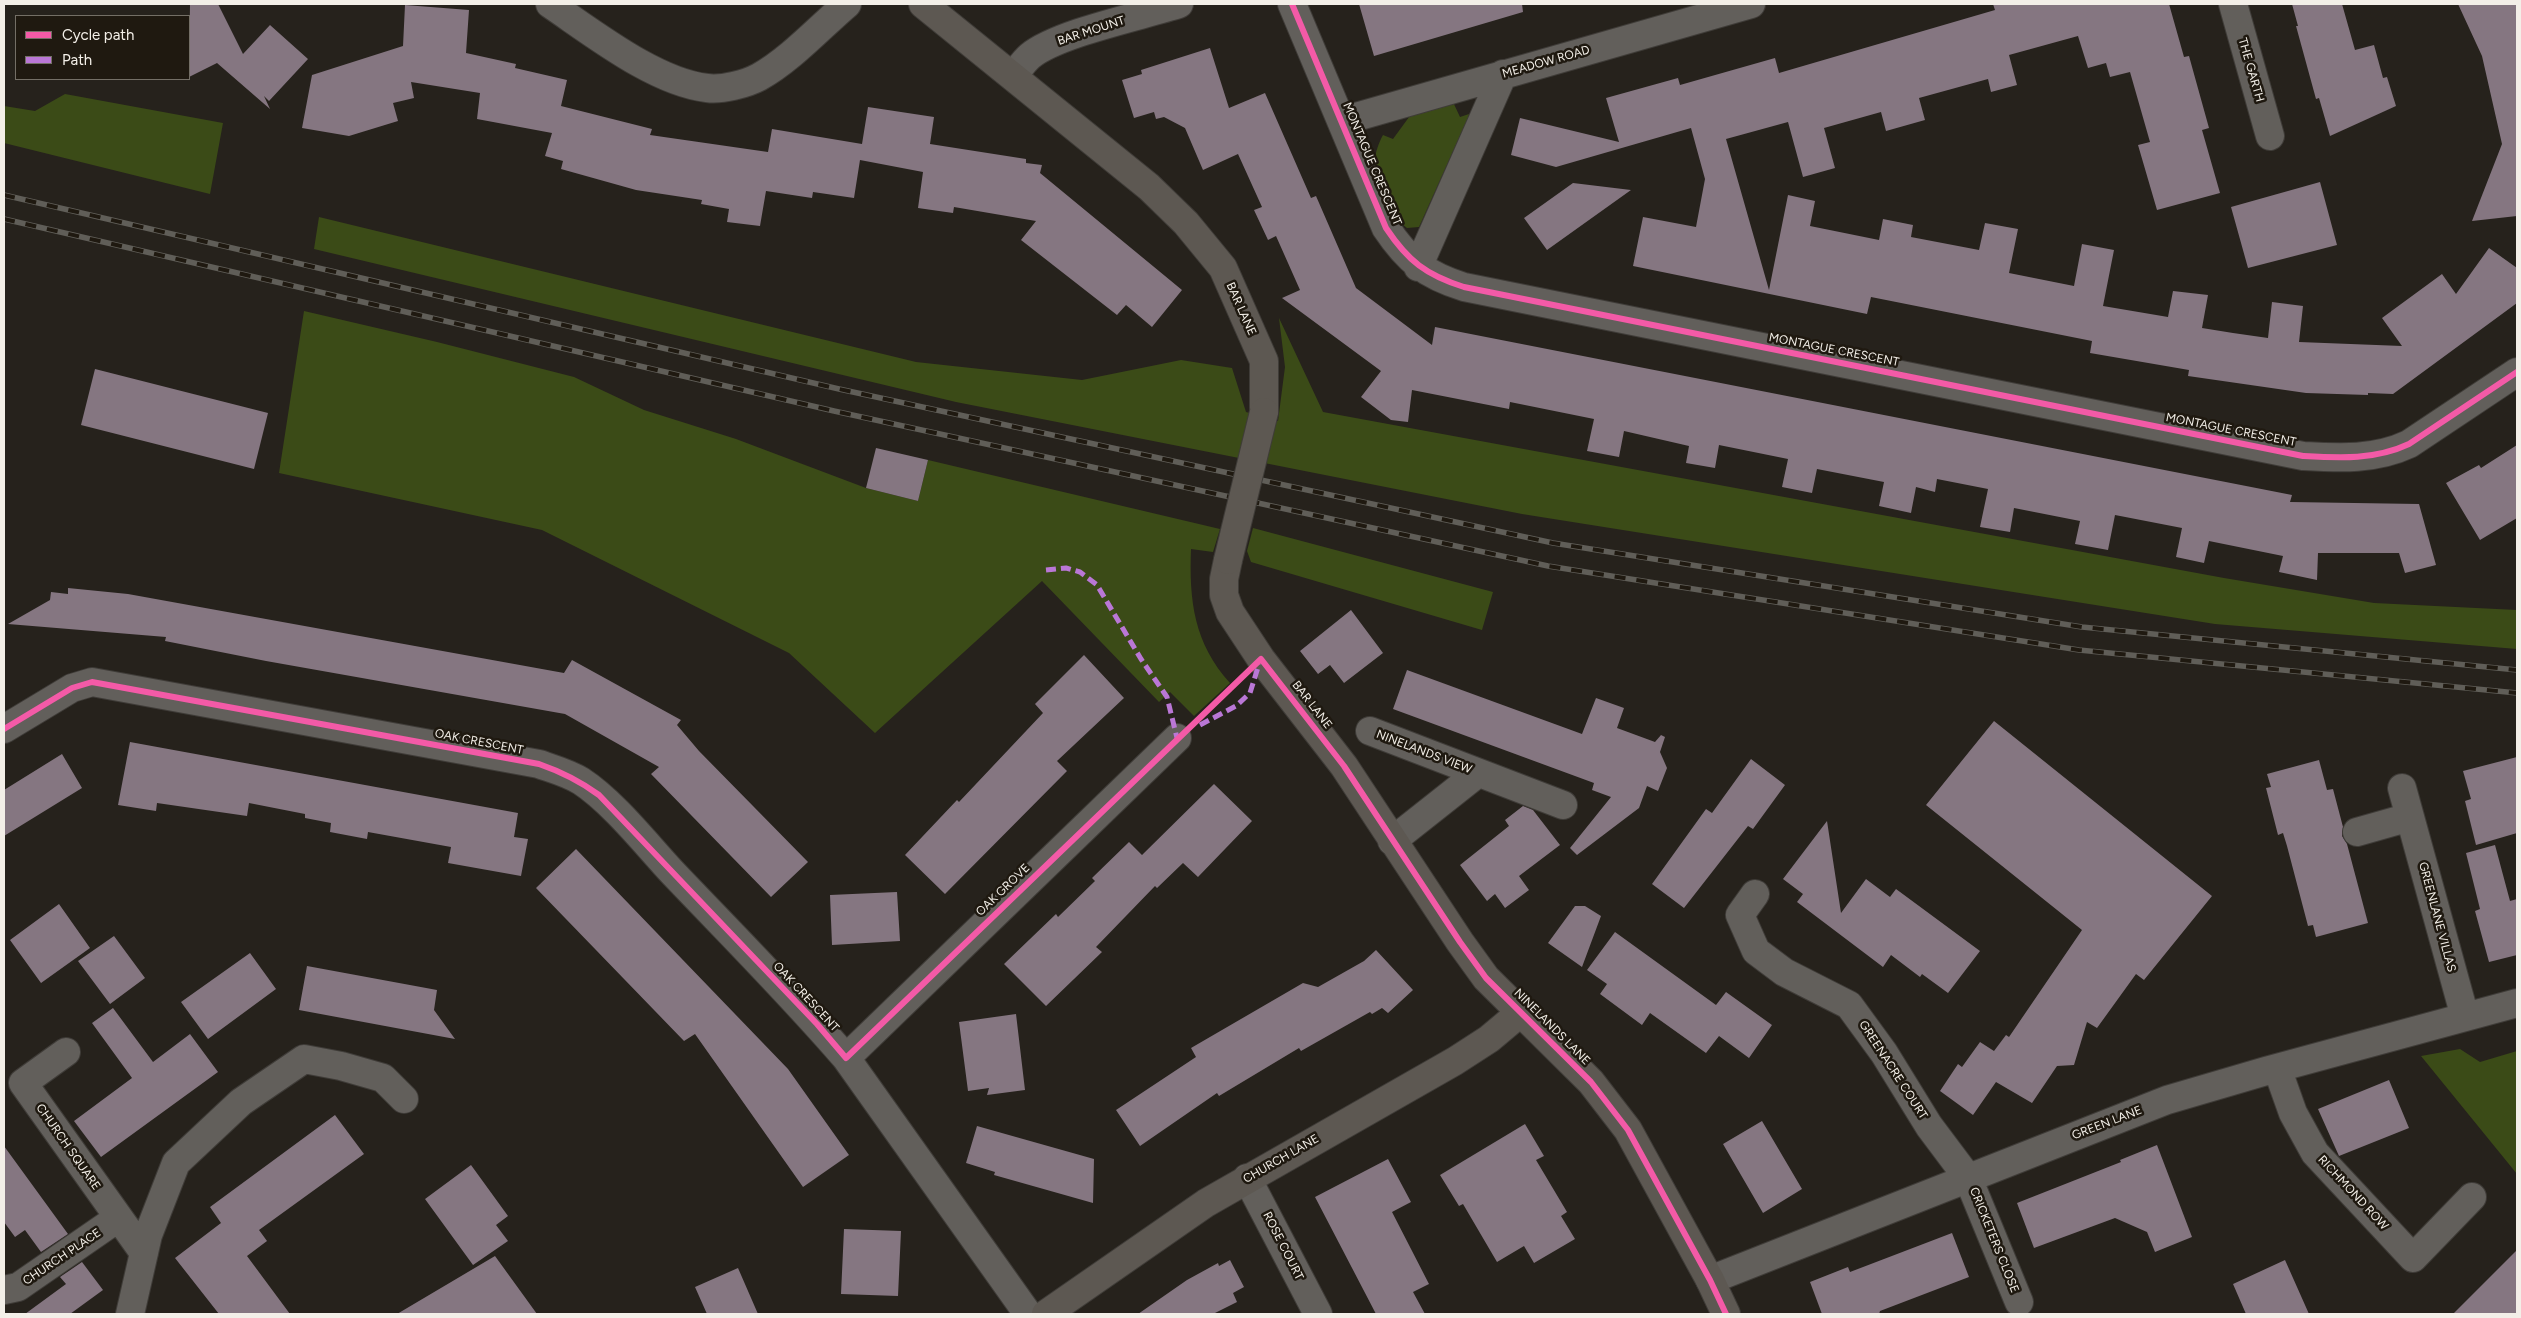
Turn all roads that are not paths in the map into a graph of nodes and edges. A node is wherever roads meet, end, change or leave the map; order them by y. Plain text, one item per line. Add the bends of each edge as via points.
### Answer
1 (550, 4) edge
2 (847, 4) edge
3 (923, 4) edge
4 (1179, 4) edge
5 (1292, 4) edge
6 (1751, 4) edge
7 (2233, 4) edge
8 (1503, 74) junction
9 (1013, 76) junction
10 (1342, 121) junction
11 (2270, 136) dead end
12 (1418, 267) junction
13 (2517, 372) edge
14 (4, 729) edge
15 (1370, 731) dead end
16 (1177, 738) dead end
17 (1344, 766) joint
18 (1478, 773) junction
19 (2402, 788) dead end
20 (1563, 805) dead end
21 (2410, 817) junction
22 (2357, 832) dead end
23 (1392, 841) junction
24 (1755, 894) dead end
25 (2517, 1003) edge
26 (1520, 1013) junction
27 (2465, 1017) junction
28 (66, 1052) dead end
29 (846, 1058) junction
30 (2277, 1068) junction
31 (13, 1090) edge
32 (404, 1098) dead end
33 (1247, 1178) junction
34 (1968, 1178) junction
35 (2472, 1197) dead end
36 (118, 1218) junction
37 (144, 1253) junction
38 (1710, 1280) junction
39 (4, 1290) edge
40 (2019, 1302) dead end
41 (130, 1314) edge
42 (1028, 1314) edge
43 (1046, 1314) edge
44 (1318, 1314) edge
45 (1726, 1314) edge

1 - 2 street via 637,61 678,81 708,89 758,77 777,65
3 - 9 street, BAR LANE
4 - 9 street, BAR MOUNT via 1046,46 1030,56
5 - 10 street, MONTAGUE CRESCENT
6 - 8 street, MEADOW ROAD
7 - 11 street, THE GARTH
8 - 10 street, MEADOW ROAD
8 - 12 street
9 - 17 street, BAR LANE, bridge via 1149,187 1186,222 1223,268 1264,361 1264,412 1228,560 1224,595 1230,612 1261,659
10 - 12 street, MONTAGUE CRESCENT via 1386,228
12 - 13 street, MONTAGUE CRESCENT via 1440,280 1464,287 2303,456 2372,457 2391,453
14 - 29 street, OAK CRESCENT via 81,683 92,682 539,764 560,771 599,796
15 - 18 street, NINELANDS VIEW
16 - 29 street, OAK GROVE
17 - 23 street, NINELANDS LANE
18 - 20 street, NINELANDS VIEW
18 - 23 street, NINELANDS VIEW
19 - 21 street, GREENLANE VILLAS
21 - 22 street
21 - 27 street, GREENLANE VILLAS
23 - 26 street, NINELANDS LANE via 1486,978
24 - 34 street, GREENACRE COURT via 1740,915 1756,952 1784,972 1849,1005 1884,1053 1929,1126
25 - 27 street, GREEN LANE
26 - 33 street, CHURCH LANE via 1489,1039 1455,1060
26 - 38 street, NINELANDS LANE via 1591,1082 1628,1130
27 - 30 street, GREEN LANE
28 - 31 street, CHURCH SQUARE
29 - 42 street, OAK CRESCENT
30 - 34 street, GREEN LANE via 2167,1100
30 - 35 street, RICHMOND ROW via 2292,1113 2315,1153 2413,1258
31 - 36 street, CHURCH SQUARE
32 - 37 street via 383,1078 304,1059 241,1102 176,1163
33 - 43 street, CHURCH LANE
33 - 44 street, ROSE COURT
34 - 38 street, GREEN LANE
34 - 40 street, CRICKETERS CLOSE
36 - 37 street, CHURCH SQUARE
36 - 39 street, CHURCH PLACE via 18,1287
37 - 41 street
38 - 45 street, NINELANDS LANE

